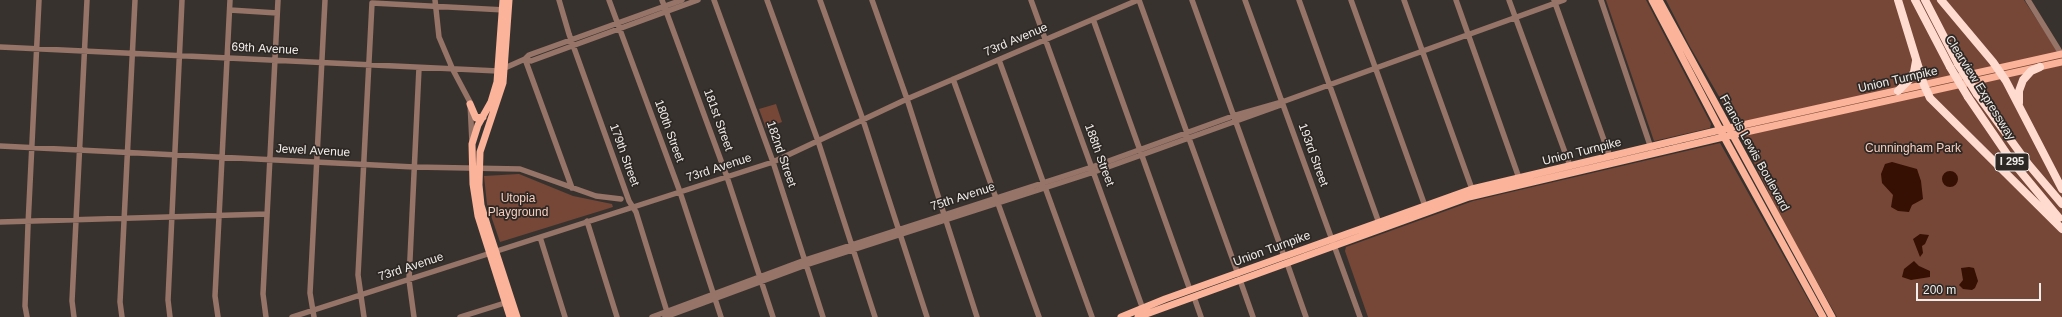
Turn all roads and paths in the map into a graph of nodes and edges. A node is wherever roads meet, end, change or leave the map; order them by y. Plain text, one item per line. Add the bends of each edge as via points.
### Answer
1 (40, 0) edge
2 (87, 0) edge
3 (135, 0) edge
4 (182, 0) edge
5 (230, 0) edge
6 (278, 0) edge
7 (325, 0) edge
8 (503, 0) edge
9 (509, 0) edge
10 (559, 0) edge
11 (609, 0) edge
12 (662, 0) edge
13 (682, 0) edge
14 (698, 0) edge
15 (714, 0) edge
16 (767, 0) edge
17 (820, 0) edge
18 (872, 0) edge
19 (1031, 0) edge
20 (1138, 0) edge
21 (1192, 0) edge
22 (1245, 0) edge
23 (1299, 0) edge
24 (1351, 0) edge
25 (1404, 0) edge
26 (1456, 0) edge
27 (1509, 0) edge
28 (1564, 0) edge
29 (1601, 0) edge
30 (1652, 0) edge
31 (1659, 0) edge
32 (1898, 0) edge
33 (1915, 0) edge
34 (1925, 0) edge
35 (1941, 0) edge
36 (2028, 0) edge
37 (688, 2) edge
38 (1555, 2) edge
39 (435, 3) edge
40 (665, 9) junction
41 (230, 10) junction
42 (506, 10) junction
43 (277, 13) junction
44 (1515, 18) junction
45 (1093, 19) junction
46 (618, 26) junction
47 (1469, 34) junction
48 (1045, 40) junction
49 (572, 42) junction
50 (0, 47) edge
51 (37, 49) junction
52 (84, 51) junction
53 (1422, 51) junction
54 (1914, 53) junction
55 (132, 54) junction
56 (2062, 54) edge
57 (180, 56) junction
58 (227, 58) junction
59 (525, 60) junction
60 (999, 60) junction
61 (274, 61) junction
62 (2062, 62) edge
63 (322, 64) junction
64 (1954, 65) junction
65 (369, 66) junction
66 (2040, 67) junction
67 (419, 68) junction
68 (505, 68) junction
69 (1376, 68) junction
70 (453, 70) junction
71 (498, 71) junction
72 (2000, 72) junction
73 (953, 79) junction
74 (1329, 85) junction
75 (1926, 89) junction
76 (1898, 91) junction
77 (908, 99) junction
78 (1282, 102) junction
79 (470, 104) junction
80 (2022, 112) junction
81 (483, 117) junction
82 (1234, 119) junction
83 (863, 120) junction
84 (1728, 128) junction
85 (1720, 130) junction
86 (1188, 135) junction
87 (1732, 136) junction
88 (1724, 137) junction
89 (818, 141) junction
90 (472, 144) junction
91 (0, 146) edge
92 (32, 148) junction
93 (1652, 150) junction
94 (79, 151) junction
95 (127, 152) junction
96 (1141, 152) junction
97 (174, 154) junction
98 (222, 157) junction
99 (1610, 157) junction
100 (270, 159) junction
101 (317, 162) junction
102 (773, 162) junction
103 (364, 165) junction
104 (1570, 166) junction
105 (414, 167) junction
106 (476, 169) junction
107 (1093, 170) junction
108 (727, 177) junction
109 (1519, 178) junction
110 (1044, 186) junction
111 (572, 188) junction
112 (1472, 189) junction
113 (2062, 189) edge
114 (680, 192) junction
115 (621, 199) dead end
116 (997, 201) junction
117 (2062, 204) edge
118 (1425, 206) junction
119 (633, 207) junction
120 (267, 214) junction
121 (219, 216) junction
122 (171, 217) junction
123 (945, 217) junction
124 (124, 218) junction
125 (76, 220) junction
126 (28, 221) junction
127 (587, 221) junction
128 (0, 222) edge
129 (2062, 222) edge
130 (1379, 223) junction
131 (2062, 228) edge
132 (900, 232) junction
133 (540, 237) junction
134 (1333, 243) junction
135 (852, 247) junction
136 (492, 252) junction
137 (1286, 260) junction
138 (805, 262) junction
139 (1239, 277) junction
140 (761, 278) junction
141 (409, 280) junction
142 (1192, 294) junction
143 (361, 295) junction
144 (714, 296) junction
145 (508, 302) junction
146 (313, 310) junction
147 (1145, 313) edge
148 (668, 315) edge
149 (27, 317) edge
150 (74, 317) edge
151 (122, 317) edge
152 (170, 317) edge
153 (218, 317) edge
154 (266, 317) edge
155 (292, 317) edge
156 (314, 317) edge
157 (364, 317) edge
158 (414, 317) edge
159 (460, 317) edge
160 (510, 317) edge
161 (517, 317) edge
162 (565, 317) edge
163 (617, 317) edge
164 (652, 317) edge
165 (721, 317) edge
166 (773, 317) edge
167 (823, 317) edge
168 (875, 317) edge
169 (927, 317) edge
170 (977, 317) edge
171 (1039, 317) edge
172 (1092, 317) edge
173 (1121, 317) edge
174 (1138, 317) edge
175 (1201, 317) edge
176 (1253, 317) edge
177 (1306, 317) edge
178 (1360, 317) edge
179 (1823, 317) edge
180 (1832, 317) edge

1 - 51 street
2 - 52 street
3 - 55 street
4 - 57 street
5 - 41 street
6 - 43 street
7 - 63 street
8 - 42 main road
9 - 42 main road
10 - 49 street, 179th Street
11 - 46 street, 180th Street
12 - 40 street, 181st Street
13 - 40 street, 69th Avenue
14 - 37 street, 69th Avenue
15 - 102 street, 182nd Street
16 - 89 street
17 - 83 street
18 - 77 street
19 - 48 street, 188th Street
20 - 45 street, 73rd Avenue
20 - 86 street
21 - 82 street
22 - 78 street, 193rd Street
23 - 74 street
24 - 69 street
25 - 53 street
26 - 47 street
27 - 44 street
28 - 38 street, 75th Avenue
29 - 93 street
30 - 85 main road, Francis Lewis Boulevard
31 - 84 main road, Francis Lewis Boulevard
32 - 54 highway
33 - 64 highway, Clearview Expressway / I 295
34 - 64 highway, Clearview Expressway / I 295
35 - 72 highway
36 - 56 street
37 - 40 street, 69th Avenue
38 - 44 street, 75th Avenue
38 - 99 street
39 - 42 street
39 - 65 street via 372,3
39 - 70 street via 439,37
40 - 46 street, 69th Avenue
40 - 108 street, 181st Street
41 - 43 street
41 - 58 street
42 - 68 main road
42 - 71 main road
43 - 61 street
44 - 47 street, 75th Avenue
44 - 104 street
45 - 48 street, 73rd Avenue
45 - 96 street
46 - 49 street, 69th Avenue
46 - 114 street, 180th Street
47 - 53 street, 75th Avenue
47 - 109 street
48 - 60 street, 73rd Avenue
48 - 107 street, 188th Street
49 - 59 street, 69th Avenue via 529,55
49 - 119 street, 179th Street
50 - 51 street, 69th Avenue
51 - 52 street, 69th Avenue
51 - 92 street
52 - 55 street, 69th Avenue
52 - 94 street
53 - 69 street, 75th Avenue
53 - 112 street
54 - 75 highway
54 - 76 highway via 1915,65 1912,76
55 - 57 street, 69th Avenue
55 - 95 street
56 - 72 main road, Union Turnpike
57 - 58 street, 69th Avenue
57 - 97 street
58 - 61 street, 69th Avenue
58 - 98 street
59 - 68 street, 69th Avenue
59 - 111 street
60 - 73 street, 73rd Avenue
60 - 110 street
61 - 63 street, 69th Avenue
61 - 100 street
62 - 66 main road, Union Turnpike
63 - 65 street, 69th Avenue
63 - 101 street
64 - 117 highway, Clearview Expressway / I 295, bridge via 2024,159
64 - 129 highway, Clearview Expressway / I 295, bridge via 1968,97 2011,160
65 - 67 street, 69th Avenue
65 - 103 street
66 - 72 main road, Union Turnpike
66 - 80 highway via 2028,74 2020,87 2018,99
67 - 70 street, 69th Avenue
67 - 105 street
68 - 71 street, 69th Avenue
68 - 106 main road via 501,93 487,128
69 - 74 street, 75th Avenue
69 - 118 street
70 - 71 street, 69th Avenue
70 - 79 street via 465,89
71 - 81 main road via 494,92
72 - 75 main road, Union Turnpike
72 - 80 highway
73 - 77 street, 73rd Avenue
73 - 116 street
74 - 78 street, 75th Avenue
74 - 130 street
75 - 76 main road, Union Turnpike
75 - 87 main road, Union Turnpike
75 - 131 highway via 1934,103
76 - 84 main road, Union Turnpike
77 - 83 street, 73rd Avenue
77 - 123 street
78 - 82 street, 75th Avenue
78 - 134 street, 193rd Street
79 - 81 main road via 476,118
79 - 90 street
80 - 113 highway
81 - 90 main road
82 - 86 street, 75th Avenue
82 - 137 street
83 - 89 street, 73rd Avenue
83 - 132 street
84 - 85 main road, Union Turnpike
84 - 87 main road, Francis Lewis Boulevard
85 - 88 main road, Francis Lewis Boulevard
85 - 93 main road, Union Turnpike
86 - 96 street, 75th Avenue
86 - 139 street
87 - 88 main road, Union Turnpike
87 - 180 main road, Francis Lewis Boulevard
88 - 93 main road, Union Turnpike
88 - 179 main road, Francis Lewis Boulevard
89 - 102 street, 73rd Avenue
89 - 135 street
90 - 106 main road
91 - 92 street, Jewel Avenue
92 - 94 street, Jewel Avenue
92 - 126 street
93 - 99 main road, Union Turnpike
93 - 134 main road, Union Turnpike via 1469,197
94 - 95 street, Jewel Avenue
94 - 125 street
95 - 97 street, Jewel Avenue
95 - 124 street
96 - 107 street, 75th Avenue
96 - 142 street
97 - 98 street, Jewel Avenue
97 - 122 street
98 - 100 street, Jewel Avenue
98 - 121 street
99 - 104 main road, Union Turnpike
100 - 101 street, Jewel Avenue
100 - 120 street
101 - 103 street, Jewel Avenue
101 - 146 street via 310,293
102 - 108 street, 73rd Avenue
102 - 138 street, 182nd Street
103 - 105 street, Jewel Avenue
103 - 143 street via 358,275
104 - 109 main road, Union Turnpike
105 - 106 street, Jewel Avenue
105 - 141 street
106 - 111 street, Jewel Avenue via 520,169
106 - 136 main road via 477,209
107 - 110 street, 75th Avenue
107 - 147 street, 188th Street
108 - 114 street, 73rd Avenue
108 - 140 street, 181st Street
109 - 112 main road, Union Turnpike
110 - 116 street, 75th Avenue
110 - 172 street
111 - 115 street, Jewel Avenue via 596,196
112 - 118 main road, Union Turnpike
114 - 119 street, 73rd Avenue
114 - 144 street, 180th Street
116 - 123 street, 75th Avenue
116 - 171 street
118 - 130 main road, Union Turnpike
119 - 127 street, 73rd Avenue
119 - 148 street, 179th Street
120 - 121 street
120 - 154 street via 263,294
121 - 122 street
121 - 153 street via 215,296
122 - 124 street
122 - 152 street via 168,300
123 - 132 street, 75th Avenue
123 - 170 street
124 - 125 street
124 - 151 street via 120,302
125 - 126 street
125 - 150 street via 72,301
126 - 128 street
126 - 149 street via 25,306
127 - 133 street, 73rd Avenue
127 - 163 street
130 - 134 main road, Union Turnpike
132 - 135 street, 75th Avenue
132 - 169 street
133 - 136 street, 73rd Avenue
133 - 162 street
134 - 137 main road, Union Turnpike
134 - 178 street, 193rd Street
135 - 138 street, 75th Avenue
135 - 168 street
136 - 141 street, 73rd Avenue
136 - 145 main road
137 - 139 main road, Union Turnpike
137 - 177 street
138 - 140 street, 75th Avenue
138 - 167 street, 182nd Street
139 - 142 main road, Union Turnpike
139 - 176 street
140 - 144 street, 75th Avenue
140 - 166 street, 181st Street
141 - 143 street, 73rd Avenue
141 - 158 street
142 - 147 main road, Union Turnpike
142 - 175 street
143 - 146 street, 73rd Avenue
143 - 157 street
144 - 148 street, 75th Avenue
144 - 165 street, 180th Street
145 - 159 street
145 - 160 main road
145 - 161 main road
146 - 155 street, 73rd Avenue
146 - 156 street
147 - 173 main road, Union Turnpike
147 - 174 main road, Union Turnpike
148 - 164 street, 75th Avenue

